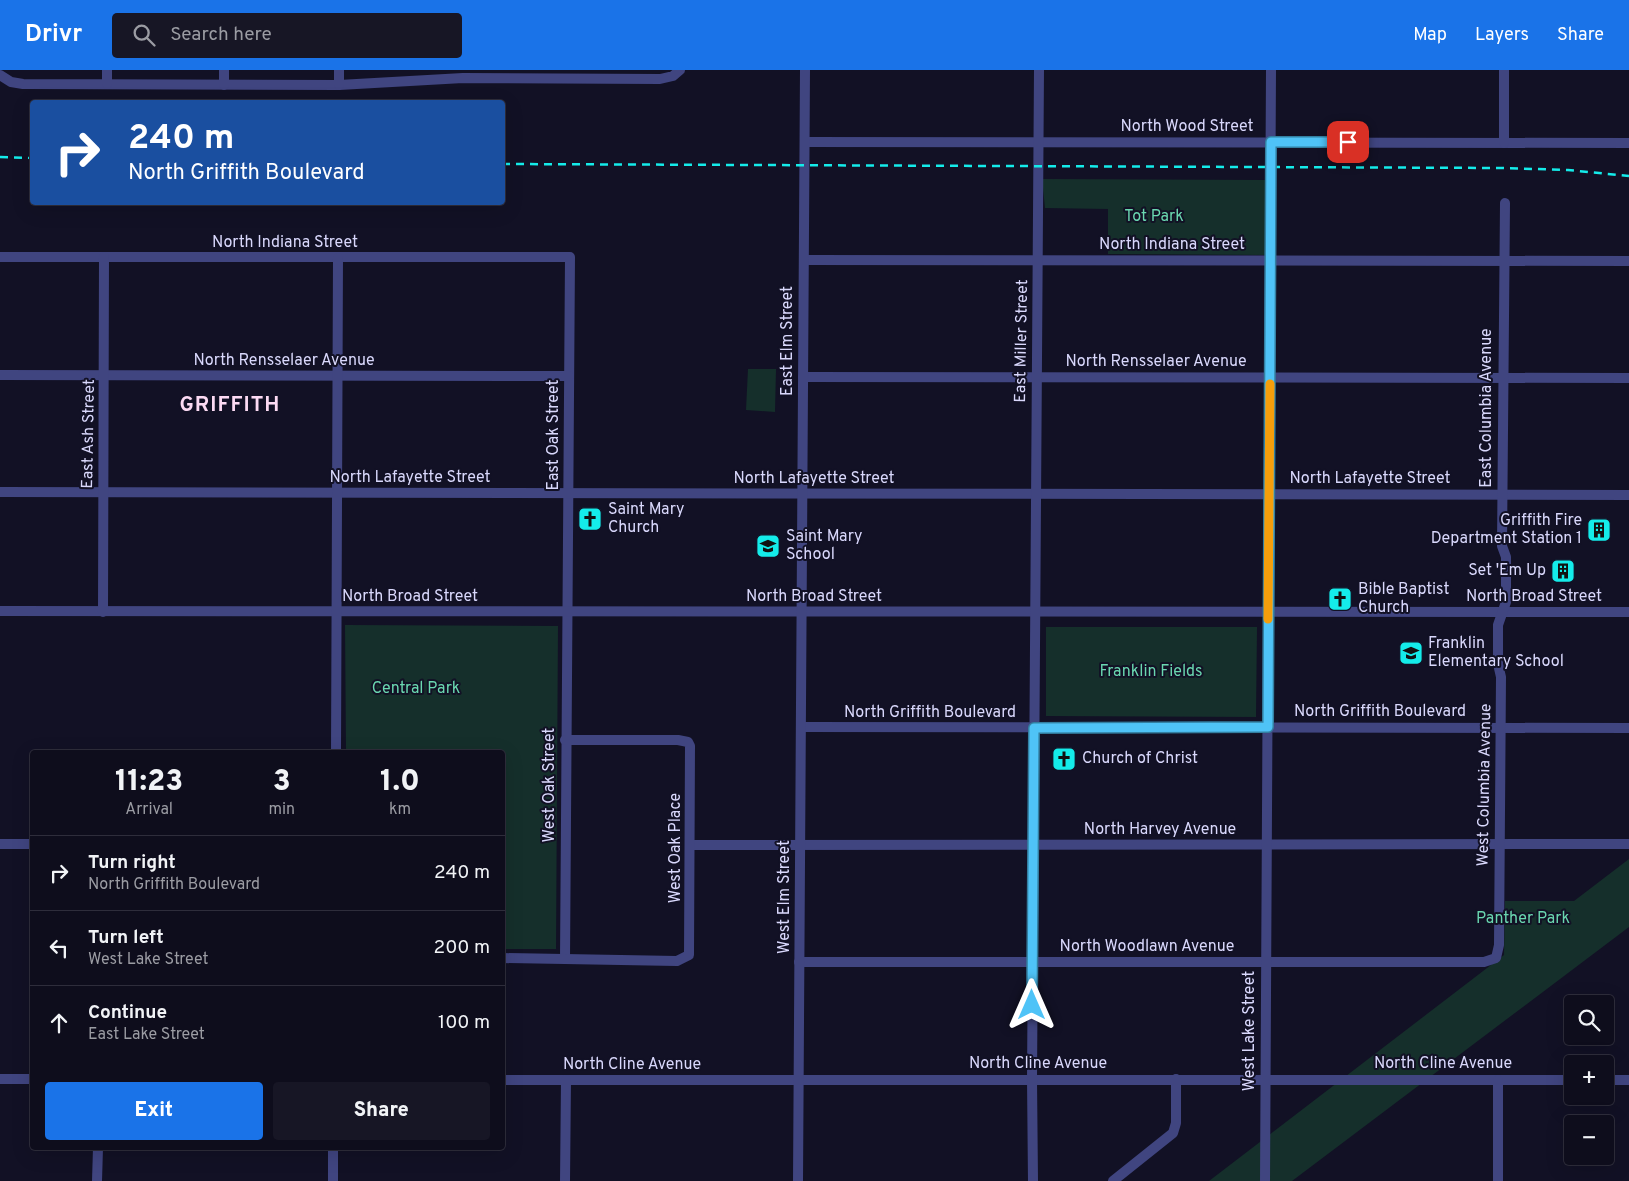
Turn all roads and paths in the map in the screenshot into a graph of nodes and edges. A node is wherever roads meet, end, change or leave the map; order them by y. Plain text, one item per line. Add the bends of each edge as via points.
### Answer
1 (107, 70) edge
2 (224, 70) edge
3 (339, 70) edge
4 (680, 70) edge
5 (805, 70) edge
6 (1039, 70) edge
7 (1272, 70) edge
8 (1504, 70) edge
9 (0, 75) edge
10 (107, 84) junction
11 (224, 85) junction
12 (339, 85) junction
13 (805, 142) junction
14 (1038, 142) junction
15 (1271, 142) junction
16 (1504, 143) junction
17 (1629, 143) edge
18 (1504, 203) dead end
19 (0, 257) edge
20 (104, 257) junction
21 (570, 257) joint
22 (338, 258) junction
23 (804, 260) junction
24 (1037, 260) junction
25 (1271, 260) junction
26 (1504, 261) junction
27 (1629, 261) edge
28 (0, 375) edge
29 (105, 376) junction
30 (338, 376) junction
31 (569, 376) junction
32 (803, 377) junction
33 (1036, 377) junction
34 (1270, 377) junction
35 (1502, 377) junction
36 (1629, 378) edge
37 (0, 492) edge
38 (104, 493) junction
39 (337, 493) junction
40 (570, 493) junction
41 (802, 493) junction
42 (1036, 493) junction
43 (1270, 494) junction
44 (1502, 494) junction
45 (1629, 495) edge
46 (0, 611) edge
47 (103, 612) junction
48 (336, 612) junction
49 (568, 612) junction
50 (802, 612) junction
51 (1035, 612) junction
52 (1268, 612) junction
53 (1502, 612) junction
54 (1629, 612) edge
55 (1268, 727) junction
56 (801, 728) junction
57 (1034, 728) junction
58 (1501, 728) junction
59 (1629, 728) edge
60 (565, 740) junction
61 (336, 750) edge
62 (0, 844) edge
63 (30, 844) edge
64 (1499, 844) junction
65 (1629, 844) edge
66 (691, 845) junction
67 (1033, 845) junction
68 (1266, 845) junction
69 (800, 846) junction
70 (505, 958) edge
71 (565, 958) junction
72 (1495, 959) joint
73 (800, 962) junction
74 (1032, 962) junction
75 (1266, 962) junction
76 (0, 1079) edge
77 (30, 1079) edge
78 (1032, 1079) junction
79 (1176, 1079) junction
80 (1265, 1079) junction
81 (505, 1080) edge
82 (566, 1080) junction
83 (799, 1080) junction
84 (1498, 1080) junction
85 (1564, 1080) edge
86 (1614, 1080) edge
87 (1629, 1080) edge
88 (98, 1150) edge
89 (333, 1150) edge
90 (97, 1181) edge
91 (333, 1181) edge
92 (565, 1181) edge
93 (798, 1181) edge
94 (1033, 1181) edge
95 (1113, 1181) edge
96 (1265, 1181) edge
97 (1498, 1181) edge

1 - 10 street
2 - 11 street
3 - 12 street
4 - 12 street via 673,76 660,79 463,78
5 - 13 street, East Elm Street
6 - 14 street, East Miller Street
7 - 15 street, West Lake Street
8 - 16 street
9 - 10 street via 11,82 23,84
10 - 11 street
11 - 12 street
13 - 14 street, North Wood Street
13 - 23 street, East Elm Street
14 - 15 street, North Wood Street
14 - 24 street, East Miller Street
15 - 16 street, North Wood Street
15 - 25 street, West Lake Street
16 - 17 street, North Wood Street
18 - 26 street, East Columbia Avenue
19 - 20 street, North Indiana Street
20 - 22 street, North Indiana Street
20 - 29 street, East Ash Street
21 - 22 street, North Indiana Street
21 - 31 street, East Oak Street
22 - 30 street
23 - 24 street, North Indiana Street
23 - 32 street, East Elm Street
24 - 25 street, North Indiana Street
24 - 33 street, East Miller Street
25 - 26 street, North Indiana Street
25 - 34 street, West Lake Street
26 - 27 street, North Indiana Street
26 - 35 street, East Columbia Avenue
28 - 29 street, North Rensselaer Avenue
29 - 30 street, North Rensselaer Avenue
29 - 38 street, East Ash Street
30 - 31 street, North Rensselaer Avenue
30 - 39 street
31 - 40 street, East Oak Street
32 - 33 street, North Rensselaer Avenue
32 - 41 street, East Elm Street
33 - 34 street, North Rensselaer Avenue
33 - 42 street, East Miller Street
34 - 35 street, North Rensselaer Avenue
34 - 43 street, West Lake Street
35 - 36 street, North Rensselaer Avenue
35 - 44 street, East Columbia Avenue
37 - 38 street, North Lafayette Street
38 - 39 street, North Lafayette Street
38 - 47 street, East Ash Street
39 - 40 street, North Lafayette Street
39 - 48 street
40 - 41 street, North Lafayette Street
40 - 49 street, East Oak Street
41 - 42 street, North Lafayette Street
41 - 50 street, East Elm Street
42 - 43 street, North Lafayette Street
42 - 51 street, East Miller Street
43 - 44 street, North Lafayette Street
43 - 52 street, West Lake Street
44 - 45 street, North Lafayette Street
44 - 53 street, East Columbia Avenue via 1502,546 1506,558 1506,602
46 - 47 street, North Broad Street
47 - 48 street, North Broad Street
48 - 49 street, North Broad Street
48 - 61 street
49 - 50 street, North Broad Street
49 - 60 street, West Oak Street
50 - 51 street, North Broad Street
50 - 56 street, West Elm Street
51 - 52 street, North Broad Street
51 - 57 street, East Miller Street
52 - 53 street, North Broad Street
52 - 55 street, West Lake Street
53 - 54 street, North Broad Street
53 - 58 street, West Columbia Avenue via 1498,625
55 - 57 street, North Griffith Boulevard
55 - 58 street, North Griffith Boulevard
55 - 68 street, West Lake Street
56 - 57 street, North Griffith Boulevard
56 - 69 street, West Elm Street
57 - 67 street, East Miller Street
58 - 59 street, North Griffith Boulevard
58 - 64 street, West Columbia Avenue
60 - 66 street, West Oak Place via 688,742 691,752
60 - 71 street, West Oak Street
62 - 63 street
64 - 65 street, North Harvey Avenue
64 - 68 street, North Harvey Avenue
64 - 72 street, West Columbia Avenue via 1499,945
66 - 69 street, North Harvey Avenue
66 - 71 street, West Oak Place via 689,955 677,961
67 - 68 street, North Harvey Avenue
67 - 69 street, North Harvey Avenue
67 - 74 street, East Miller Street
68 - 75 street, West Lake Street
69 - 73 street, West Elm Street
70 - 71 street
72 - 75 street, North Woodlawn Avenue via 1484,962
73 - 74 street, North Woodlawn Avenue
73 - 83 street, West Elm Street
74 - 75 street, North Woodlawn Avenue
74 - 78 street, East Miller Street
75 - 80 street, West Lake Street
76 - 77 street
78 - 79 street, North Cline Avenue
78 - 83 street, North Cline Avenue
78 - 94 street, East Miller Street
79 - 80 street, North Cline Avenue
79 - 95 street via 1173,1133
80 - 84 street, North Cline Avenue
80 - 96 street, West Lake Street
81 - 82 street, North Cline Avenue
82 - 83 street, North Cline Avenue
82 - 92 street
83 - 93 street, West Elm Street
84 - 85 street, North Cline Avenue
84 - 97 street
86 - 87 street
88 - 90 street
89 - 91 street

